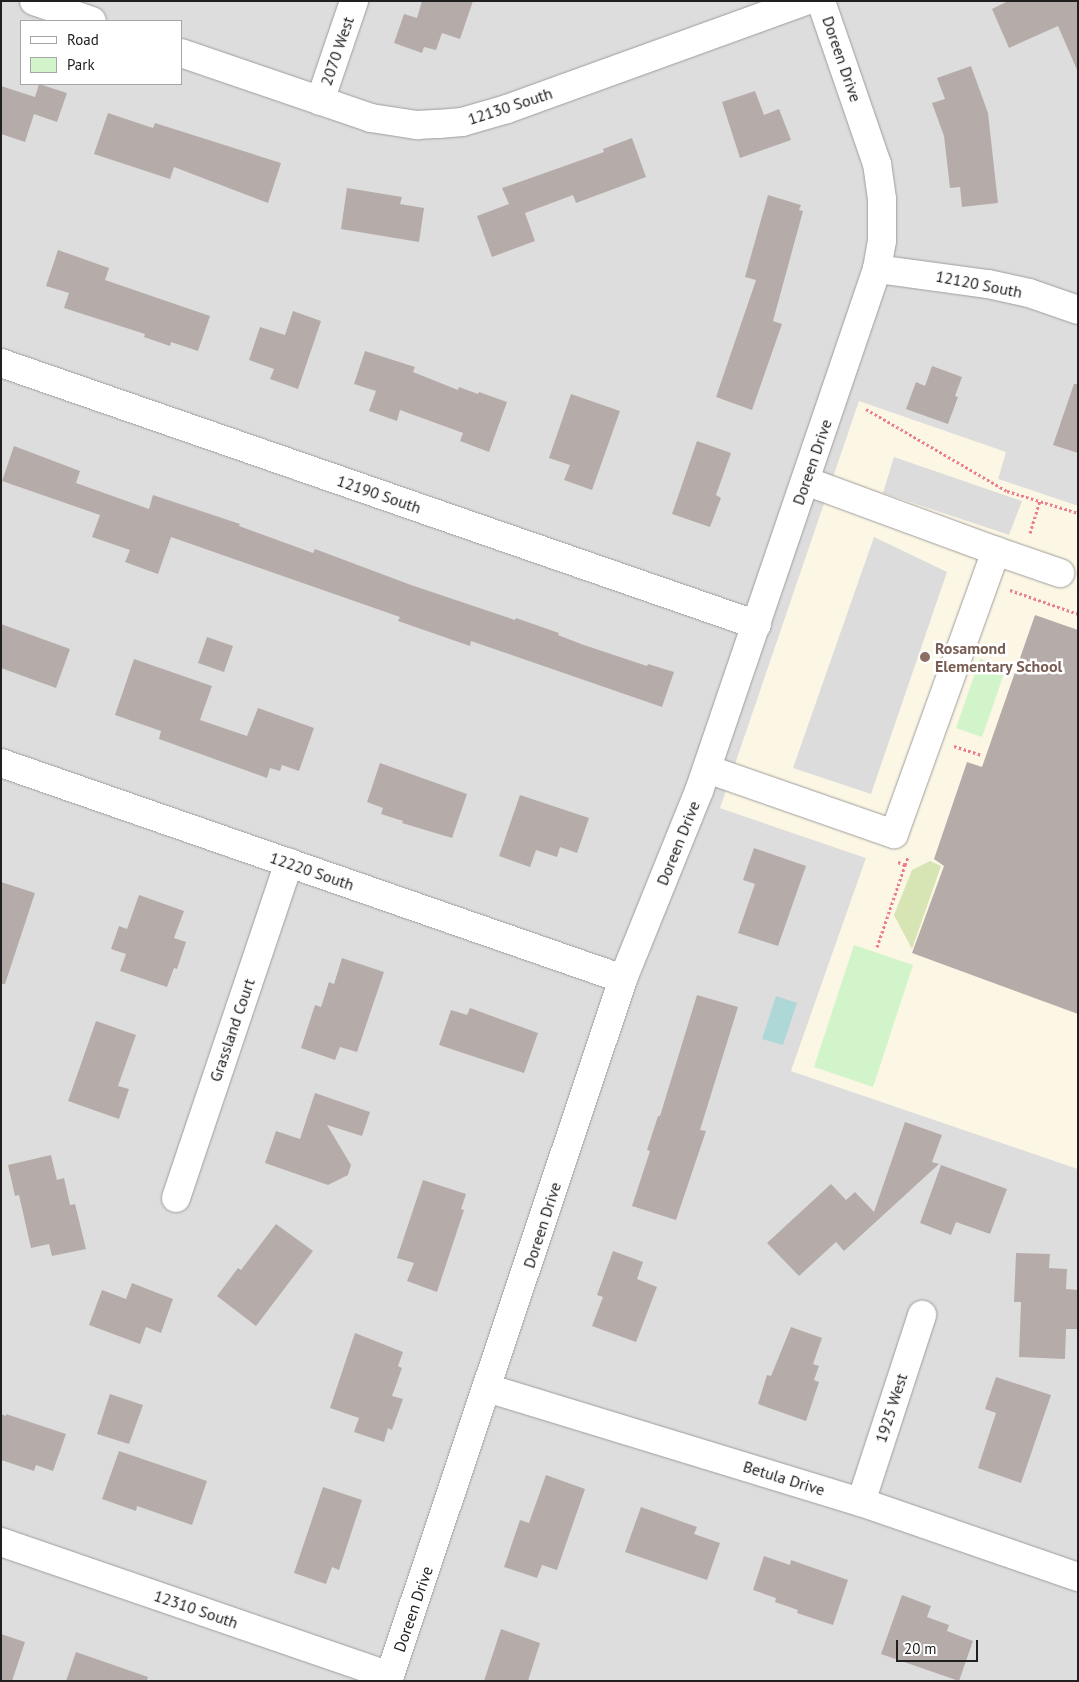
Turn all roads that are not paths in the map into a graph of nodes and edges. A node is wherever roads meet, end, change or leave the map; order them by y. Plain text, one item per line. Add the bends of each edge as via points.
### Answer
1 (34, 1) edge
2 (354, 1) edge
3 (805, 1) edge
4 (821, 1) edge
5 (89, 20) edge
6 (182, 53) edge
7 (320, 101) junction
8 (877, 269) junction
9 (1078, 310) edge
10 (1, 362) edge
11 (806, 481) junction
12 (996, 551) junction
13 (1060, 573) dead end
14 (756, 625) junction
15 (1, 762) edge
16 (707, 770) junction
17 (289, 863) junction
18 (623, 979) junction
19 (176, 1198) dead end
20 (922, 1315) dead end
21 (487, 1388) junction
22 (861, 1502) junction
23 (1, 1542) edge
24 (1078, 1578) edge
25 (389, 1678) edge

1 - 5 street
2 - 7 street, 2070 West
3 - 7 street, 12130 South via 507,109 462,122 394,123
4 - 8 street, Doreen Drive via 878,164 882,241
6 - 7 street, 12130 South
8 - 9 street, 12120 South via 988,284 1029,293
8 - 11 street, Doreen Drive
10 - 14 street, 12190 South
11 - 12 street
11 - 14 street, Doreen Drive
12 - 13 street
12 - 16 street via 894,834
14 - 16 street, Doreen Drive
15 - 17 street, 12220 South
16 - 18 street, Doreen Drive
17 - 18 street, 12220 South
17 - 19 street, Grassland Court
18 - 21 street, Doreen Drive
20 - 22 street, 1925 West
21 - 22 street, Betula Drive
21 - 25 street, Doreen Drive
22 - 24 street, Betula Drive
23 - 25 street, 12310 South

